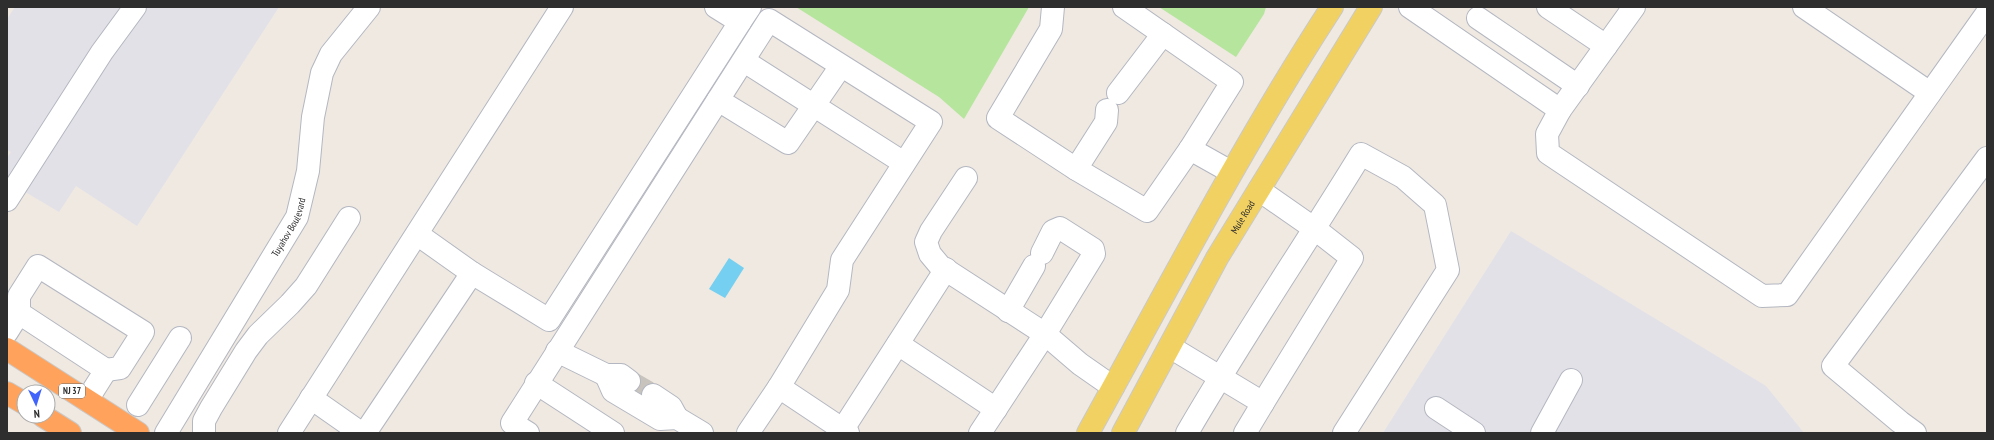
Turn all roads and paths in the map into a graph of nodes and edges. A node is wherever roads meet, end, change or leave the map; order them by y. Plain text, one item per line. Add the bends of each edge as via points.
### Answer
1 (135, 7) edge
2 (370, 7) edge
3 (562, 7) edge
4 (716, 7) edge
5 (1053, 7) edge
6 (1124, 7) edge
7 (1332, 7) edge
8 (1371, 7) edge
9 (1410, 7) edge
10 (1548, 7) edge
11 (1634, 7) edge
12 (1804, 7) edge
13 (1474, 13) edge
14 (1987, 13) edge
15 (745, 14) edge
16 (1163, 34) junction
17 (1462, 41) junction
18 (1606, 46) junction
19 (744, 61) junction
20 (841, 66) junction
21 (1578, 86) junction
22 (1930, 93) junction
23 (718, 100) junction
24 (815, 105) junction
25 (1560, 110) junction
26 (1190, 150) junction
27 (1987, 158) edge
28 (904, 163) junction
29 (1076, 169) junction
30 (1231, 172) junction
31 (966, 178) dead end
32 (1259, 190) junction
33 (7, 200) edge
34 (349, 218) dead end
35 (1315, 229) junction
36 (417, 234) junction
37 (946, 269) junction
38 (472, 273) junction
39 (1008, 311) junction
40 (19, 313) junction
41 (7, 332) edge
42 (1045, 334) junction
43 (180, 338) dead end
44 (898, 344) junction
45 (134, 346) junction
46 (1170, 347) junction
47 (7, 348) edge
48 (557, 351) junction
49 (163, 364) junction
50 (106, 370) junction
51 (606, 375) junction
52 (1220, 376) junction
53 (1570, 380) dead end
54 (629, 381) tunnel mouth
55 (536, 383) junction
56 (779, 387) junction
57 (1113, 388) junction
58 (7, 393) edge
59 (653, 395) tunnel mouth
60 (311, 398) junction
61 (16, 399) edge
62 (87, 400) junction
63 (1263, 403) junction
64 (138, 405) dead end
65 (1436, 408) dead end
66 (996, 409) junction
67 (677, 418) junction
68 (56, 424) edge
69 (846, 431) edge
70 (70, 433) edge
71 (138, 433) edge
72 (166, 433) edge
73 (204, 433) edge
74 (289, 433) edge
75 (361, 433) edge
76 (365, 433) edge
77 (528, 433) edge
78 (613, 433) edge
79 (702, 433) edge
80 (748, 433) edge
81 (980, 433) edge
82 (1088, 433) edge
83 (1123, 433) edge
84 (1187, 433) edge
85 (1245, 433) edge
86 (1344, 433) edge
87 (1474, 433) edge
88 (1542, 433) edge
89 (1915, 433) edge

1 - 33 street via 102,52
2 - 72 street, Tuyahov Boulevard via 331,54 322,73 313,117 308,170 297,217
3 - 36 street
4 - 15 street
5 - 29 street via 1051,29 998,118
6 - 16 street
7 - 30 main road
8 - 32 main road, Mule Road
9 - 17 street
10 - 18 street
11 - 18 street
12 - 22 street
13 - 17 street
13 - 21 street
14 - 22 street
15 - 38 street via 549,320
16 - 26 street via 1232,82
16 - 29 street via 1112,102 1106,122
17 - 25 street
18 - 21 street
19 - 20 street via 770,20
19 - 23 street
19 - 24 street
20 - 24 street
20 - 28 street via 931,122
21 - 25 street
22 - 25 street via 1787,295 1762,296 1548,153 1547,134
23 - 24 street via 788,143
23 - 48 street
24 - 28 street
26 - 29 street via 1147,211
26 - 30 street
27 - 89 street via 1833,366
28 - 56 street via 842,260 838,290
30 - 32 main road
30 - 57 main road
31 - 37 street via 930,231 926,242 930,254
32 - 35 street
32 - 46 main road, Mule Road via 1198,291
34 - 73 street via 306,286 258,335 246,351 204,421
35 - 52 street
35 - 63 street via 1352,258
35 - 86 street via 1361,154 1403,177 1435,205 1448,270
36 - 38 street
36 - 60 street
37 - 39 street
37 - 44 street
38 - 76 street
39 - 42 street
39 - 42 street via 1053,230 1060,228 1093,249 1094,254
40 - 41 street
40 - 45 street via 19,296 38,266 143,332
40 - 50 street
42 - 57 street
42 - 66 street
43 - 49 street
44 - 66 street
44 - 69 street
45 - 49 street
45 - 50 street via 120,368
46 - 52 street
46 - 83 main road, Mule Road
47 - 62 highway, NJ 37
48 - 51 street
48 - 55 street
49 - 64 street
50 - 62 street
51 - 54 street via 621,375
51 - 67 street via 613,391 660,419
52 - 63 street
52 - 84 street
53 - 88 street
55 - 77 street via 512,423
55 - 78 street
56 - 69 street
56 - 80 street
57 - 82 main road
58 - 61 highway
59 - 67 street via 671,407
60 - 74 street
60 - 75 street
62 - 71 highway, NJ 37
63 - 85 street
65 - 87 street
66 - 81 street
67 - 79 street
68 - 70 highway

